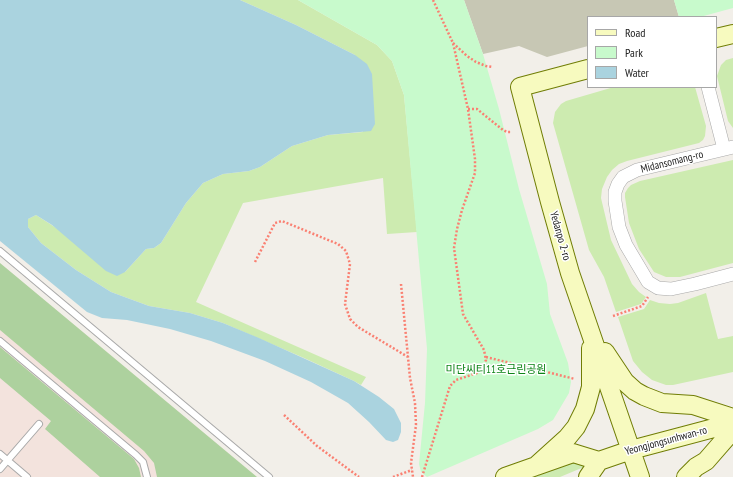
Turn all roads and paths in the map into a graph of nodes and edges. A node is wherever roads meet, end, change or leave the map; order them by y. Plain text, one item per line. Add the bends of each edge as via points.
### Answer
1 (433, 0) edge
2 (733, 34) edge
3 (717, 38) edge
4 (453, 43) junction
5 (494, 67) dead end
6 (587, 69) edge
7 (708, 88) edge
8 (468, 108) junction
9 (511, 132) dead end
10 (729, 148) edge
11 (0, 251) edge
12 (255, 262) dead end
13 (733, 274) edge
14 (401, 284) dead end
15 (649, 296) dead end
16 (613, 316) dead end
17 (590, 330) junction
18 (0, 341) edge
19 (408, 357) junction
20 (486, 357) junction
21 (575, 379) dead end
22 (284, 415) dead end
23 (733, 418) edge
24 (733, 423) edge
25 (39, 424) dead end
26 (733, 430) edge
27 (631, 450) junction
28 (0, 454) edge
29 (8, 460) junction
30 (599, 461) junction
31 (536, 466) junction
32 (0, 469) edge
33 (412, 470) junction
34 (27, 477) edge
35 (147, 477) edge
36 (269, 477) edge
37 (359, 477) edge
38 (393, 477) edge
39 (413, 477) edge
40 (422, 477) edge
41 (505, 477) edge
42 (588, 477) edge
43 (640, 477) edge
44 (686, 477) edge

1 - 4 path
2 - 3 street
4 - 5 path via 476,62
4 - 8 path
6 - 17 street, Yedanpo 2-ro via 520,87 570,273
7 - 10 street
8 - 9 path via 477,109 503,130
8 - 20 path via 475,173 460,216 454,248 460,305
10 - 13 street, Midansomang-ro via 636,170 623,177 618,184 614,201 619,227 626,245 648,282 658,288 671,289
11 - 36 lane
12 - 19 path via 275,223 282,221 338,244 346,251 350,264 345,304 350,319 358,327
14 - 19 path
15 - 16 path via 642,306
17 - 23 street via 625,382 635,391 662,403 693,405
17 - 27 street, Yedanpo 2-ro
17 - 31 street via 591,387 585,409 567,438
18 - 35 lane via 136,455 143,462
19 - 33 path via 416,425
20 - 21 path
20 - 40 path via 477,373 456,380 450,386
22 - 37 path via 317,446
24 - 27 street, Yeongjongsunhwan-ro
25 - 29 lane
26 - 44 street via 706,461
27 - 30 street, Yeongjongsunhwan-ro
27 - 43 street, Yedanpo 2-ro
28 - 29 lane
29 - 32 lane
29 - 34 lane
30 - 31 street via 572,453
30 - 42 street
31 - 41 street
33 - 38 path
33 - 39 path

